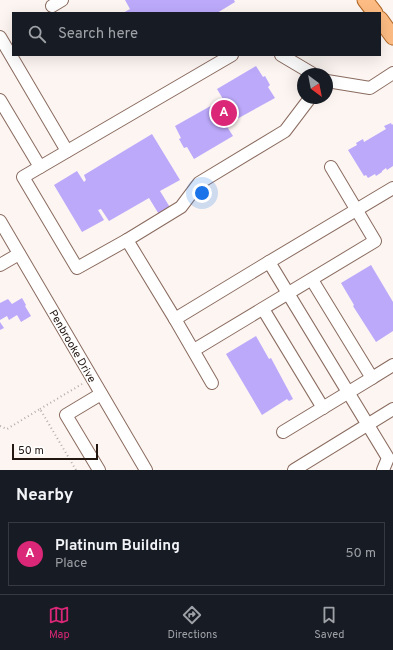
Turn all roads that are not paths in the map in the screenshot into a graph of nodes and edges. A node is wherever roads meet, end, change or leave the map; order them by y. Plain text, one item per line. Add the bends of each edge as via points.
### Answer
1 (365, 0) edge
2 (374, 12) edge
3 (381, 21) edge
4 (0, 37) edge
5 (393, 37) edge
6 (230, 56) edge
7 (283, 56) edge
8 (303, 68) edge
9 (393, 73) edge
10 (333, 82) edge
11 (0, 100) edge
12 (305, 104) edge
13 (67, 151) junction
14 (40, 167) junction
15 (331, 167) dead end
16 (393, 188) edge
17 (357, 209) junction
18 (0, 221) edge
19 (127, 240) junction
20 (19, 254) junction
21 (269, 262) junction
22 (0, 265) edge
23 (312, 280) junction
24 (288, 294) junction
25 (263, 309) junction
26 (175, 319) junction
27 (194, 350) junction
28 (393, 365) edge
29 (372, 378) junction
30 (212, 383) dead end
31 (348, 393) junction
32 (101, 394) junction
33 (323, 408) junction
34 (393, 409) edge
35 (367, 425) junction
36 (283, 432) dead end
37 (390, 458) edge
38 (99, 470) edge
39 (146, 470) edge
40 (294, 470) edge
41 (383, 470) edge

1 - 2 main road
3 - 5 main road
4 - 13 street
6 - 13 street
7 - 8 street
9 - 10 street via 370,88
11 - 14 street
12 - 19 street via 285,130 199,183 181,208
13 - 14 street
14 - 19 street via 23,177 77,268
15 - 17 street
16 - 17 street
17 - 21 street
17 - 23 street via 375,241
18 - 20 street, Penbrooke Drive
19 - 26 street
20 - 22 street
20 - 32 street, Penbrooke Drive
21 - 24 street
21 - 26 street
23 - 24 street
23 - 29 street
24 - 25 street
24 - 31 street
25 - 27 street
25 - 33 street
26 - 27 street
27 - 30 street
28 - 29 street
29 - 31 street
31 - 33 street
31 - 35 street
32 - 38 street via 66,415
32 - 39 street, Penbrooke Drive
33 - 36 street
34 - 35 street
35 - 37 street
35 - 40 street
37 - 41 street

